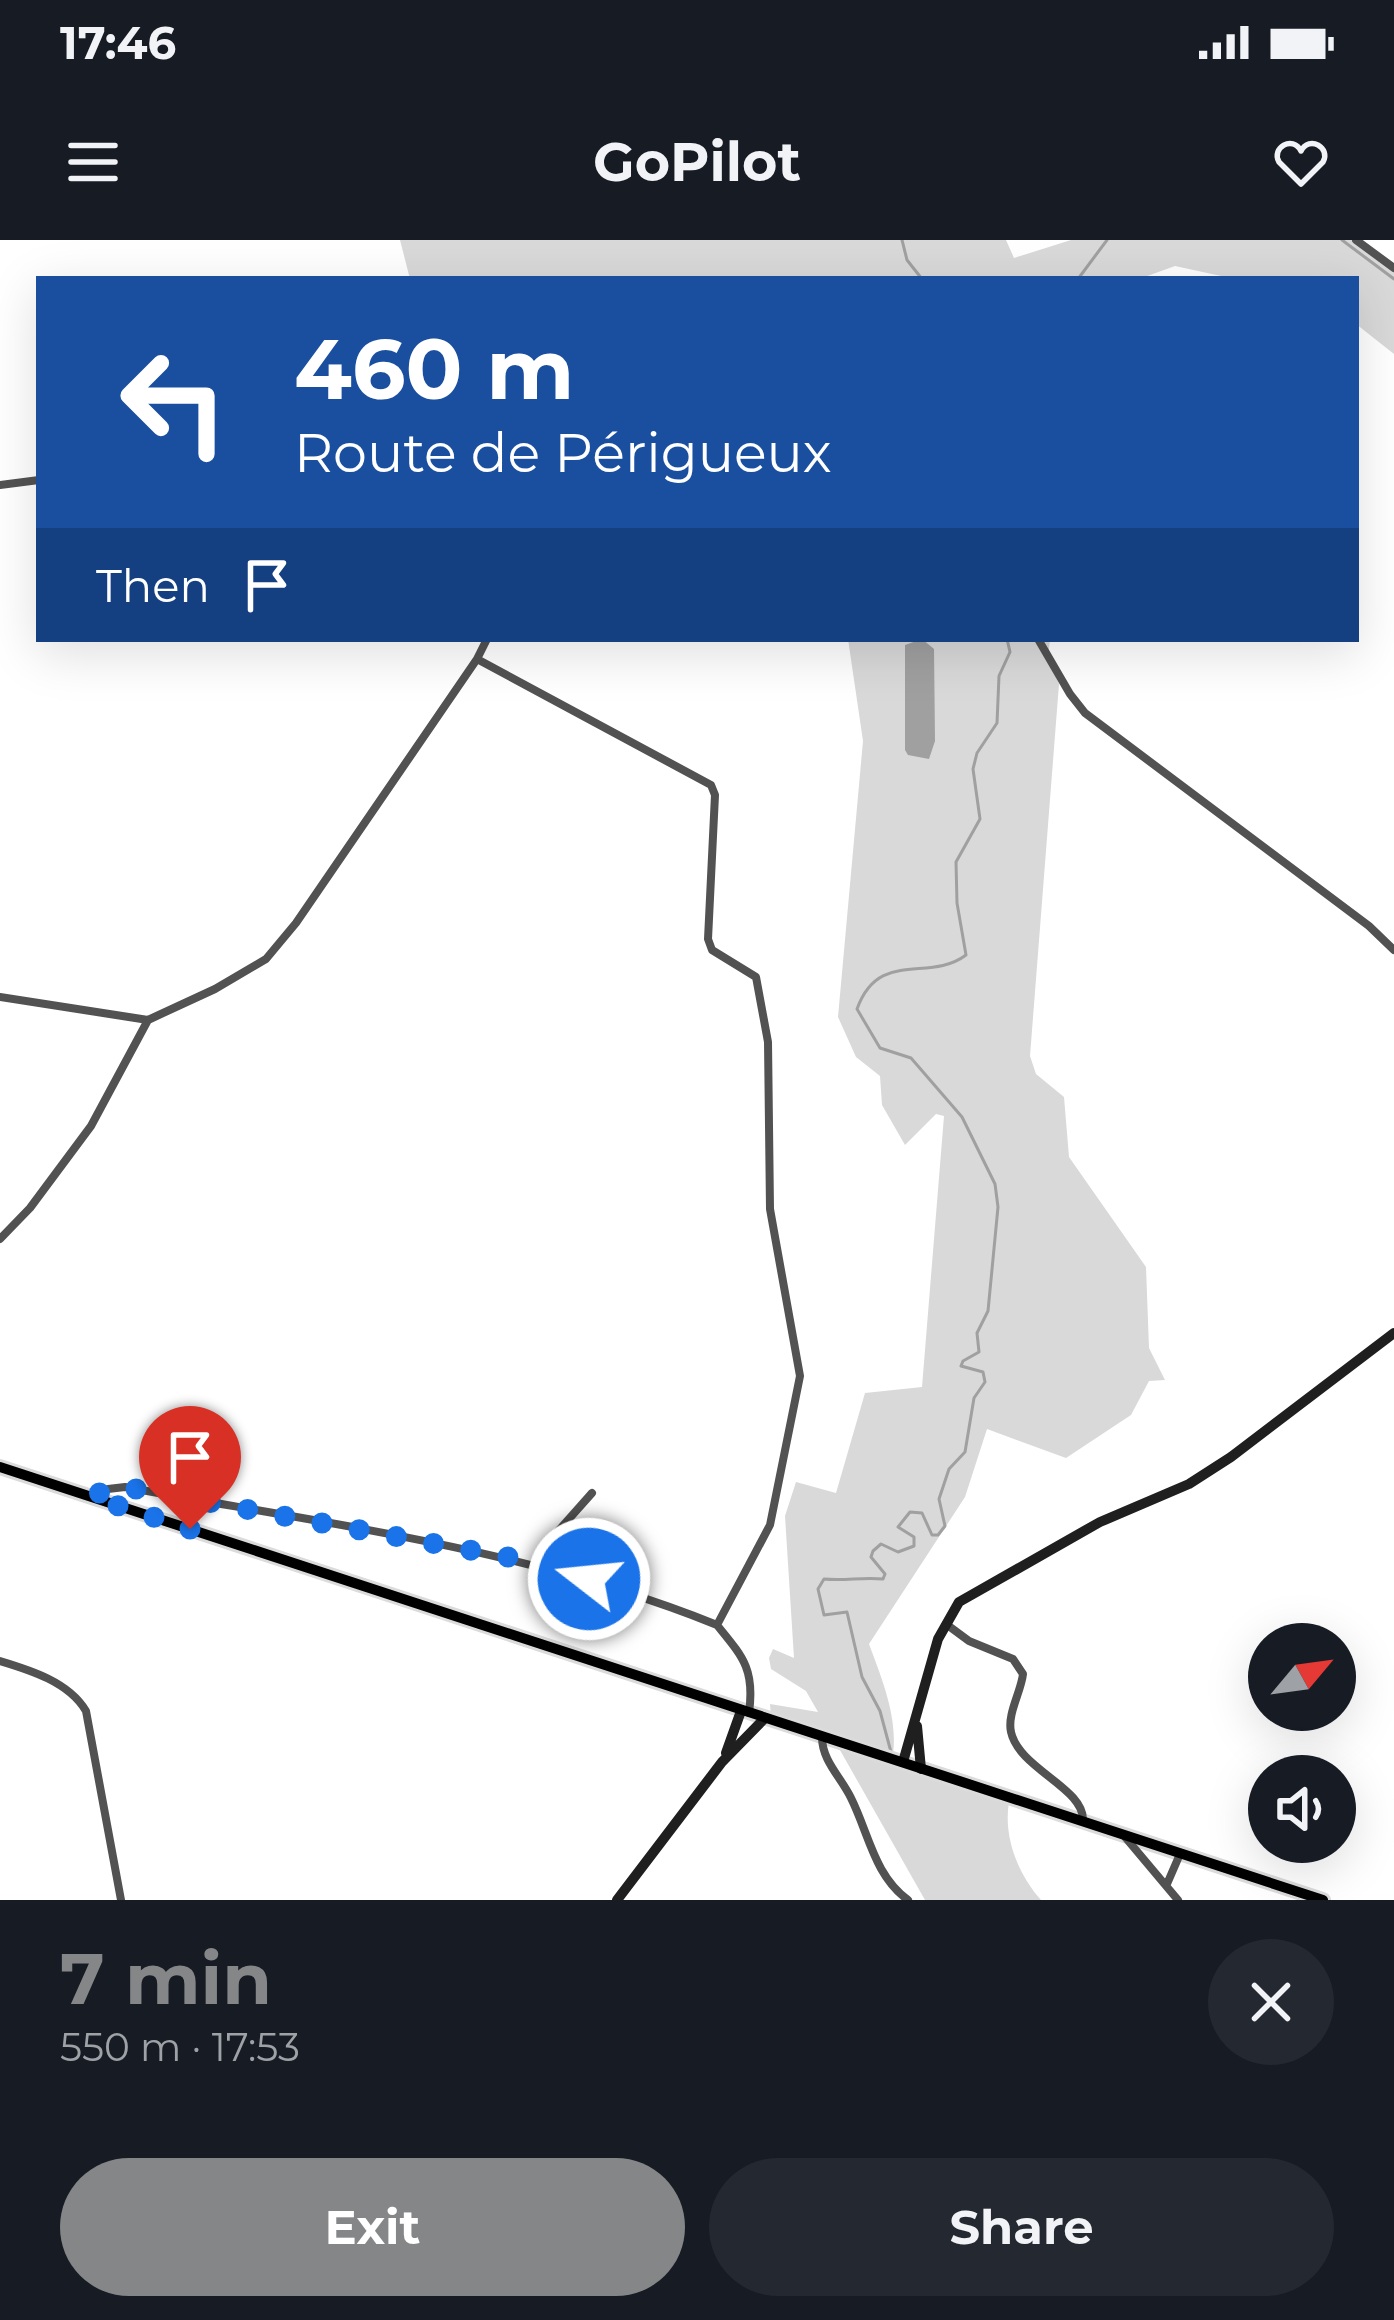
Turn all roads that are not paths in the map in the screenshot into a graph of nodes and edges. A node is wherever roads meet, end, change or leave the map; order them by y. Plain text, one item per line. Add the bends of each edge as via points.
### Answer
1 (1356, 240) edge
2 (1394, 268) edge
3 (36, 480) edge
4 (0, 485) edge
5 (485, 642) edge
6 (1040, 642) edge
7 (477, 658) junction
8 (1394, 950) edge
9 (0, 997) edge
10 (148, 1020) junction
11 (0, 1239) edge
12 (1394, 1333) edge
13 (0, 1467) edge
14 (592, 1493) dead end
15 (91, 1497) junction
16 (543, 1566) junction
17 (945, 1623) junction
18 (717, 1625) junction
19 (0, 1660) edge
20 (745, 1712) junction
21 (916, 1717) junction
22 (764, 1719) junction
23 (822, 1737) junction
24 (894, 1760) junction
25 (722, 1762) junction
26 (921, 1768) junction
27 (1083, 1821) junction
28 (1121, 1832) junction
29 (1179, 1852) junction
30 (1157, 1872) junction
31 (1167, 1885) junction
32 (122, 1900) edge
33 (617, 1900) edge
34 (908, 1900) edge
35 (1178, 1900) edge
36 (1323, 1900) edge

1 - 2 street
3 - 4 street
5 - 7 street
6 - 8 street via 1095,721
7 - 10 street via 266,959
7 - 18 street via 711,785 715,795 707,939 756,977 764,1005 770,1209 800,1376 770,1525
9 - 10 street
10 - 11 street via 91,1126
12 - 17 street via 1231,1457 969,1594
13 - 15 main road
14 - 16 street via 552,1538
15 - 16 street via 125,1487
15 - 20 main road
16 - 18 street
17 - 21 street
17 - 27 street via 1018,1665 1011,1734 1079,1804
18 - 20 street via 750,1672
19 - 32 street via 44,1676 86,1711
20 - 22 main road
20 - 25 street
21 - 24 street
21 - 26 street
22 - 23 main road
22 - 25 street
23 - 24 main road
23 - 34 street via 883,1873
24 - 26 main road
25 - 33 street
26 - 27 main road
27 - 28 main road
28 - 29 main road
28 - 30 street
29 - 30 street
29 - 31 street
29 - 36 main road
30 - 31 street
31 - 35 street

